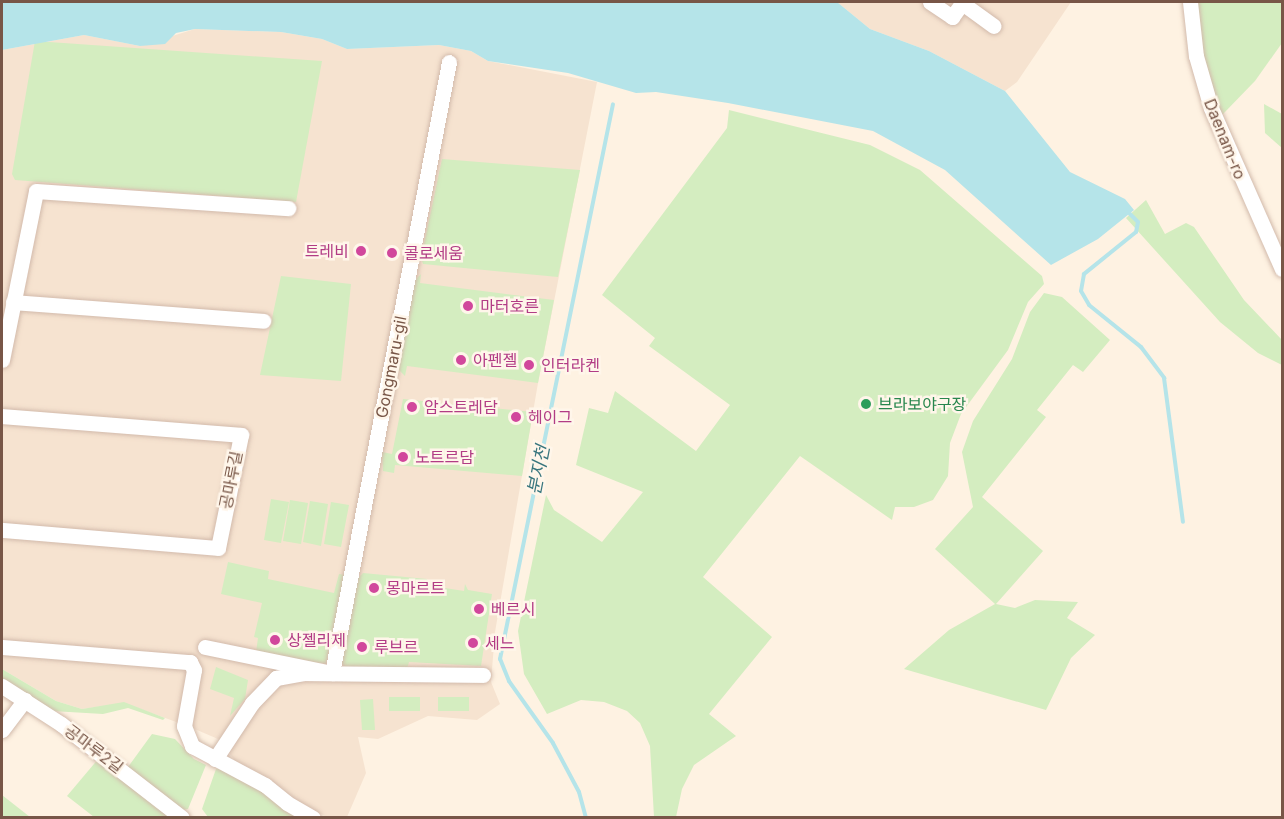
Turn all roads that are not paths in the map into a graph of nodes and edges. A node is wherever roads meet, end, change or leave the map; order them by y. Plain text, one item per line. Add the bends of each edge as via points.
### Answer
1 (930, 2) edge
2 (963, 2) edge
3 (1190, 2) edge
4 (994, 26) dead end
5 (449, 62) dead end
6 (288, 208) dead end
7 (1282, 269) edge
8 (13, 302) junction
9 (263, 321) dead end
10 (2, 360) edge
11 (2, 416) edge
12 (2, 530) edge
13 (2, 647) edge
14 (205, 647) dead end
15 (332, 673) junction
16 (483, 675) dead end
17 (2, 686) edge
18 (25, 700) junction
19 (2, 730) edge
20 (215, 759) junction
21 (182, 818) edge
22 (313, 818) edge

1 - 2 street via 952,17
2 - 4 street
3 - 7 street, Daenam-ro via 1196,56 1209,101
5 - 15 street, Gongmaru-gil
6 - 8 street via 39,189 34,194
8 - 9 street
8 - 10 street
11 - 12 street, 공마루길 via 241,435 218,548
13 - 20 street via 190,662 194,670 185,733 192,746
14 - 15 street
15 - 16 street
15 - 20 street via 288,675 268,684
17 - 18 street, 공마루2길
18 - 19 street
18 - 21 street, 공마루2길
20 - 22 street via 264,784

